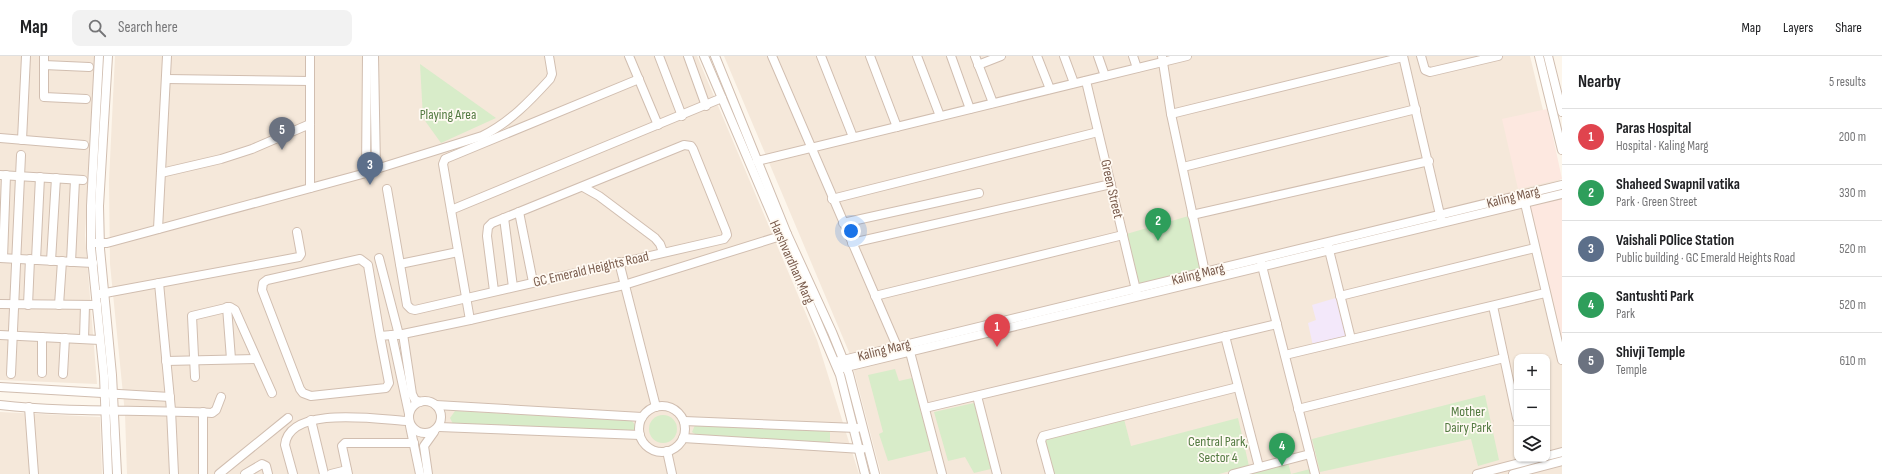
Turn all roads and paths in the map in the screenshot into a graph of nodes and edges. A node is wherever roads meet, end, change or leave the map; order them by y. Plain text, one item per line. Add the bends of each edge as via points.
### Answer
1 (26, 56) edge
2 (44, 56) edge
3 (99, 56) edge
4 (108, 56) edge
5 (167, 56) edge
6 (310, 56) edge
7 (367, 56) edge
8 (374, 56) edge
9 (549, 56) edge
10 (629, 56) edge
11 (659, 56) edge
12 (688, 56) edge
13 (704, 56) edge
14 (715, 56) edge
15 (772, 56) edge
16 (821, 56) edge
17 (870, 56) edge
18 (917, 56) edge
19 (951, 56) edge
20 (975, 56) edge
21 (1001, 56) edge
22 (1037, 56) edge
23 (1064, 56) edge
24 (1098, 56) edge
25 (1133, 56) edge
26 (1187, 56) edge
27 (1403, 56) edge
28 (1421, 56) edge
29 (1498, 56) edge
30 (1539, 56) edge
31 (1548, 56) edge
32 (1163, 59) edge
33 (44, 65) junction
34 (978, 65) junction
35 (89, 67) dead end
36 (1138, 68) junction
37 (1105, 76) junction
38 (166, 79) junction
39 (638, 79) junction
40 (1086, 80) junction
41 (310, 81) junction
42 (1074, 83) junction
43 (1050, 89) junction
44 (722, 98) junction
45 (86, 99) dead end
46 (993, 103) junction
47 (706, 106) junction
48 (970, 109) junction
49 (1416, 109) junction
50 (1562, 112) edge
51 (1171, 114) junction
52 (682, 116) junction
53 (940, 116) junction
54 (310, 124) junction
55 (658, 125) junction
56 (897, 127) junction
57 (1098, 132) junction
58 (852, 137) junction
59 (0, 138) edge
60 (22, 140) junction
61 (84, 145) dead end
62 (810, 148) junction
63 (1562, 150) edge
64 (21, 155) dead end
65 (757, 161) junction
66 (1429, 161) junction
67 (1183, 167) junction
68 (161, 173) junction
69 (3, 175) edge
70 (20, 176) junction
71 (40, 177) junction
72 (56, 178) junction
73 (1110, 184) junction
74 (1562, 185) edge
75 (583, 187) junction
76 (310, 188) junction
77 (387, 190) dead end
78 (979, 193) dead end
79 (1562, 194) edge
80 (832, 199) junction
81 (1524, 199) junction
82 (451, 210) junction
83 (519, 212) junction
84 (1192, 215) junction
85 (504, 218) junction
86 (1441, 219) junction
87 (843, 223) junction
88 (158, 229) junction
89 (297, 232) dead end
90 (784, 235) junction
91 (1122, 235) junction
92 (91, 243) junction
93 (100, 243) junction
94 (852, 243) junction
95 (1328, 246) junction
96 (1534, 248) junction
97 (458, 252) junction
98 (663, 252) junction
99 (1, 258) edge
100 (16, 258) junction
101 (379, 258) dead end
102 (33, 260) junction
103 (51, 260) junction
104 (62, 261) junction
105 (71, 262) junction
106 (619, 262) junction
107 (93, 263) junction
108 (1261, 263) junction
109 (400, 264) junction
110 (1206, 276) junction
111 (533, 282) junction
112 (159, 283) junction
113 (624, 285) junction
114 (513, 287) junction
115 (494, 291) junction
116 (104, 293) junction
117 (1136, 293) junction
118 (1545, 293) junction
119 (96, 295) junction
120 (875, 296) junction
121 (1340, 296) junction
122 (466, 298) junction
123 (0, 304) edge
124 (14, 304) junction
125 (28, 304) junction
126 (59, 305) junction
127 (85, 305) junction
128 (97, 305) junction
129 (1493, 306) junction
130 (227, 307) junction
131 (470, 320) junction
132 (1277, 324) junction
133 (0, 335) edge
134 (12, 335) junction
135 (398, 335) junction
136 (380, 336) junction
137 (1225, 336) junction
138 (42, 337) junction
139 (65, 338) junction
140 (84, 339) junction
141 (1351, 339) junction
142 (100, 340) junction
143 (1560, 346) edge
144 (898, 351) junction
145 (910, 352) junction
146 (1285, 355) junction
147 (256, 358) junction
148 (1504, 358) junction
149 (231, 359) junction
150 (194, 360) junction
151 (1562, 360) edge
152 (166, 361) junction
153 (845, 364) junction
154 (837, 366) junction
155 (42, 373) dead end
156 (10, 374) dead end
157 (64, 374) dead end
158 (195, 377) dead end
159 (0, 387) edge
160 (1238, 387) junction
161 (113, 393) junction
162 (272, 393) dead end
163 (104, 394) junction
164 (220, 396) dead end
165 (976, 396) junction
166 (170, 397) junction
167 (420, 402) junction
168 (1514, 404) edge
169 (0, 405) edge
170 (436, 405) junction
171 (29, 407) junction
172 (656, 407) junction
173 (925, 408) junction
174 (1298, 409) junction
175 (171, 410) junction
176 (114, 411) junction
177 (105, 412) junction
178 (203, 412) junction
179 (642, 417) junction
180 (288, 418) dead end
181 (311, 420) junction
182 (409, 420) junction
183 (684, 421) junction
184 (853, 428) junction
185 (863, 428) junction
186 (437, 429) junction
187 (640, 435) junction
188 (683, 438) junction
189 (414, 443) junction
190 (858, 448) junction
191 (868, 449) junction
192 (666, 451) junction
193 (1562, 452) edge
194 (1310, 454) junction
195 (1550, 455) edge
196 (1562, 461) edge
197 (1519, 462) edge
198 (1526, 462) edge
199 (1259, 467) junction
200 (1528, 470) junction
201 (347, 472) edge
202 (34, 474) edge
203 (108, 474) edge
204 (117, 474) edge
205 (174, 474) edge
206 (203, 474) edge
207 (219, 474) edge
208 (245, 474) edge
209 (268, 474) edge
210 (293, 474) edge
211 (324, 474) edge
212 (331, 474) edge
213 (420, 474) edge
214 (428, 474) edge
215 (672, 474) edge
216 (865, 474) edge
217 (875, 474) edge
218 (942, 474) edge
219 (996, 474) edge
220 (1050, 474) edge
221 (1233, 474) edge
222 (1315, 474) edge
223 (1476, 474) edge
224 (1513, 474) edge

1 - 60 street
2 - 33 street
3 - 92 street
4 - 93 street via 99,206
5 - 38 street
6 - 41 street
7 - 76 street via 366,173
8 - 9 street via 373,170 494,130 512,118 550,79 552,74
10 - 39 street
11 - 52 street
12 - 47 street
13 - 44 street, Harshvardhan Marg
14 - 65 street, Harshvardhan Marg
15 - 62 street
16 - 58 street
17 - 56 street
18 - 53 street
19 - 48 street
20 - 34 street
21 - 34 street
22 - 43 street
23 - 42 street
24 - 37 street
25 - 36 street
26 - 32 street
27 - 49 street
27 - 51 street
28 - 29 street via 1426,70 1430,72
30 - 63 street
31 - 50 street
32 - 36 street
32 - 51 street
33 - 35 street
33 - 45 street via 44,97
34 - 46 street
36 - 37 street
37 - 40 street
38 - 41 street
38 - 68 street
39 - 55 street
39 - 82 street via 447,157 443,164
40 - 42 street
40 - 57 street, Green Street
41 - 54 street
42 - 43 street
43 - 46 street
44 - 47 street
44 - 90 street, Harshvardhan Marg
46 - 48 street
47 - 52 street
48 - 53 street
49 - 66 street
49 - 67 street
51 - 67 street
52 - 55 street
53 - 56 street
54 - 68 street via 252,150
54 - 76 street
55 - 82 street
56 - 58 street
57 - 73 street, Green Street
57 - 80 street
58 - 62 street
59 - 60 street
60 - 61 street
62 - 65 street
62 - 80 street
64 - 70 street
65 - 90 street, Harshvardhan Marg
66 - 84 street
66 - 86 street
67 - 84 street
68 - 88 street
69 - 70 street
69 - 99 street
70 - 71 street
70 - 100 street
71 - 72 street
71 - 102 street
72 - 103 street
72 - 105 street via 79,180
73 - 91 street, Green Street
73 - 94 street
74 - 81 street, Kaling Marg
75 - 83 street
75 - 98 street, GC Emerald Heights Road via 655,238
75 - 98 street via 684,146 691,146 726,235 720,240
76 - 88 street
77 - 109 street, GC Emerald Heights Road
78 - 87 street
79 - 81 street, Kaling Marg
80 - 87 street
81 - 86 street, Kaling Marg
81 - 96 street
82 - 97 street
83 - 85 street
83 - 111 street
84 - 110 street
85 - 114 street
85 - 115 street via 492,223 487,231
86 - 95 street, Kaling Marg
87 - 94 street
88 - 93 street
89 - 112 street via 301,254 298,257
90 - 113 street
90 - 153 street, Harshvardhan Marg
90 - 154 street, Harshvardhan Marg
91 - 117 street, Green Street
91 - 120 street
92 - 93 street
92 - 107 street
93 - 116 street
94 - 120 street
95 - 108 street, Kaling Marg
95 - 121 street
96 - 118 street
96 - 121 street
97 - 109 street
97 - 122 street
98 - 106 street, GC Emerald Heights Road
99 - 100 street
100 - 102 street
100 - 124 street
101 - 135 street
102 - 103 street
102 - 125 street
103 - 104 street
104 - 105 street
104 - 126 street
105 - 107 street
106 - 111 street, GC Emerald Heights Road
106 - 113 street
107 - 119 street
108 - 110 street, Kaling Marg
108 - 132 street
109 - 122 street, GC Emerald Heights Road via 407,305 411,309
110 - 117 street, Kaling Marg
111 - 114 street, GC Emerald Heights Road
112 - 116 street
112 - 152 street
113 - 131 street
113 - 172 street
114 - 115 street, GC Emerald Heights Road
115 - 122 street, GC Emerald Heights Road
116 - 119 street
116 - 161 street
117 - 144 street, Kaling Marg
117 - 145 street, Kaling Marg
118 - 129 street
118 - 143 street
119 - 128 street
120 - 144 street
121 - 141 street
122 - 131 street
123 - 124 street
124 - 125 street
124 - 134 street
125 - 126 street
126 - 127 street
127 - 128 street
127 - 140 street
128 - 142 street
129 - 141 street
129 - 148 street
130 - 147 street via 234,310
130 - 149 street
130 - 150 street via 192,316
131 - 135 street
132 - 137 street
132 - 146 street
133 - 134 street
134 - 138 street
134 - 156 street
135 - 136 street
135 - 167 street via 412,394 415,400
135 - 182 street
136 - 136 street via 389,383 386,388 307,396 300,389 262,286 267,280 363,260 368,265
137 - 160 street
137 - 165 street
138 - 139 street
138 - 155 street
139 - 140 street
139 - 157 street
140 - 142 street
141 - 146 street
142 - 163 street
143 - 151 street
144 - 145 street, Kaling Marg
144 - 153 street, Kaling Marg
145 - 173 street
146 - 174 street
147 - 149 street
147 - 162 street
148 - 168 street
148 - 174 street
149 - 150 street
150 - 152 street
150 - 158 street
152 - 166 street
153 - 154 street, Kaling Marg
153 - 185 street, Harshvardhan Marg
154 - 184 street, Harshvardhan Marg
159 - 163 street
160 - 199 street
160 - 220 street via 1043,436 1041,441
161 - 163 street
161 - 166 street
161 - 176 street
163 - 177 street
164 - 178 street via 214,412
165 - 173 street
165 - 219 street
166 - 175 street
167 - 170 street via 432,402
167 - 182 street via 416,404
169 - 171 street
170 - 179 street
170 - 186 street via 442,417
171 - 177 street
171 - 202 street
172 - 179 street
172 - 183 street via 671,408
173 - 218 street
174 - 194 street
175 - 176 street
175 - 178 street
175 - 205 street
176 - 177 street
176 - 204 street
177 - 203 street
178 - 206 street
179 - 187 street
180 - 207 street
181 - 182 street
181 - 210 street via 296,428 286,440
181 - 211 street
182 - 186 street via 413,428 421,434
182 - 189 street
183 - 184 street
183 - 188 street
184 - 185 street
184 - 190 street, Harshvardhan Marg
185 - 191 street, Harshvardhan Marg
186 - 187 street
186 - 214 street via 424,446
187 - 192 street via 650,448
188 - 190 street
188 - 192 street via 678,445
189 - 201 street via 345,443 342,446
189 - 213 street
190 - 191 street
190 - 216 street, Harshvardhan Marg
191 - 217 street, Harshvardhan Marg
192 - 215 street
193 - 195 street
194 - 199 street
194 - 222 street
196 - 200 street
197 - 223 street
198 - 200 street
199 - 221 street
200 - 224 street
201 - 212 street
208 - 209 street via 262,464 266,466

